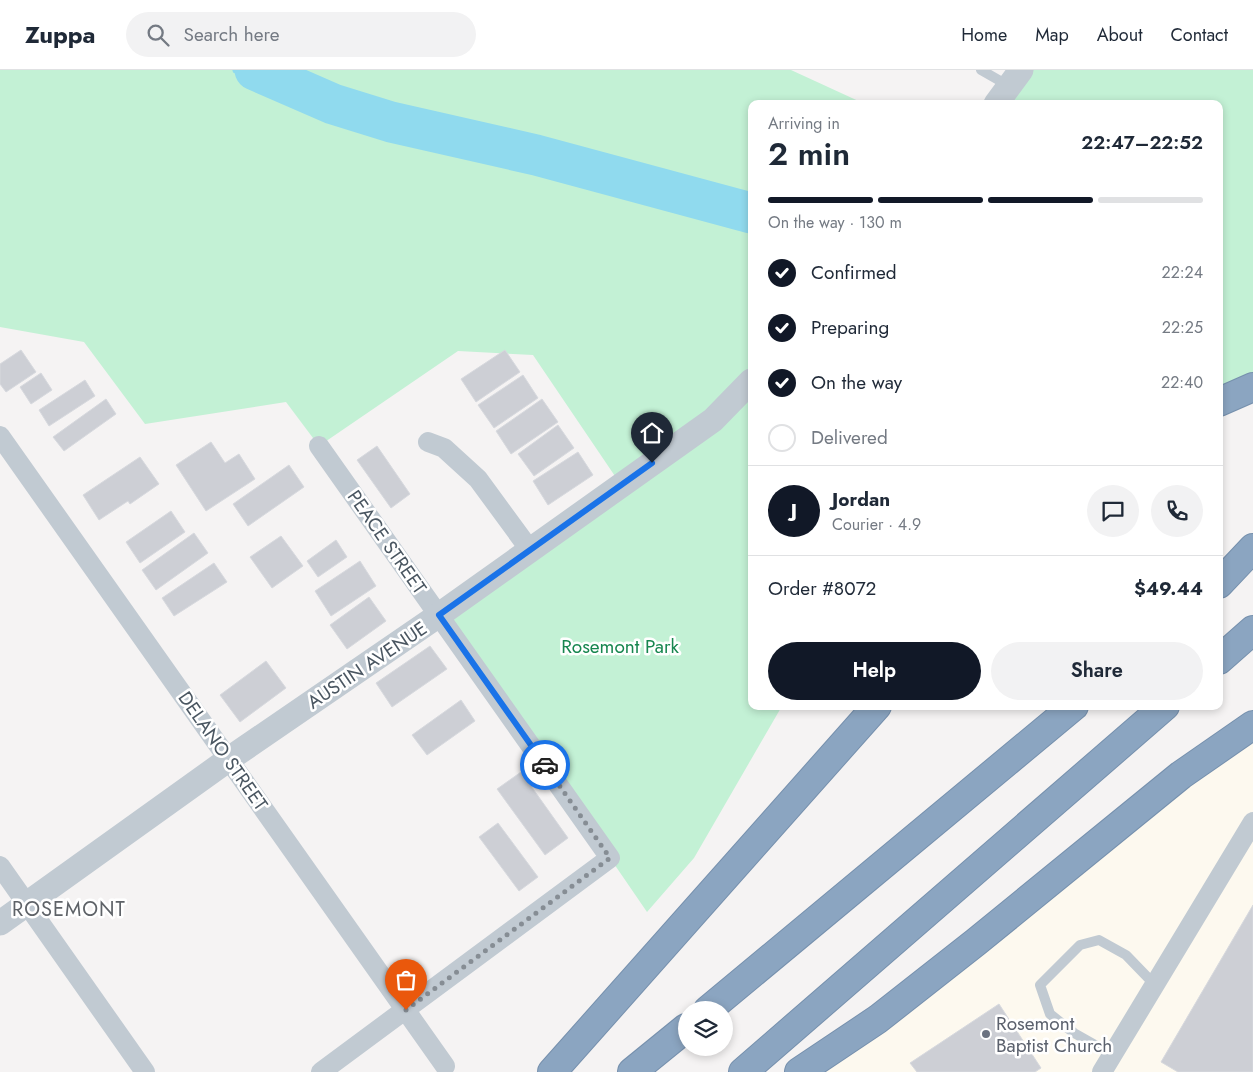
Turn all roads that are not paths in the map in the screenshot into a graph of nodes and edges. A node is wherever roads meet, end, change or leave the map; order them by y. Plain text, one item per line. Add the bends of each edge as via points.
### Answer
1 (981, 70) edge
2 (1009, 87) edge
3 (748, 384) edge
4 (1253, 387) edge
5 (1223, 400) edge
6 (0, 436) edge
7 (428, 442) dead end
8 (319, 446) dead end
9 (1253, 548) edge
10 (530, 550) junction
11 (1223, 580) edge
12 (439, 615) junction
13 (1253, 630) edge
14 (1223, 656) edge
15 (873, 710) edge
16 (1069, 710) edge
17 (1160, 710) edge
18 (1253, 725) edge
19 (229, 759) junction
20 (1253, 822) edge
21 (0, 866) edge
22 (27, 904) junction
23 (0, 923) edge
24 (1155, 985) junction
25 (719, 1001) edge
26 (406, 1010) junction
27 (678, 1035) edge
28 (1113, 1055) junction
29 (445, 1066) dead end
30 (146, 1072) edge
31 (321, 1072) edge
32 (552, 1072) edge
33 (632, 1072) edge
34 (743, 1072) edge
35 (799, 1072) edge
36 (1102, 1072) edge

1 - 2 lane
3 - 10 street, AUSTIN AVENUE via 713,420
4 - 5 highway
6 - 19 street, DELANO STREET
7 - 10 street via 444,448 478,479
8 - 12 street, PEACE STREET
9 - 11 highway
10 - 12 street, AUSTIN AVENUE
12 - 19 street, AUSTIN AVENUE
12 - 26 street, PEACE STREET via 610,858
13 - 14 highway
15 - 32 highway
16 - 25 highway
17 - 34 highway
18 - 35 highway via 1181,776 878,1019
19 - 22 street, AUSTIN AVENUE
19 - 26 street, DELANO STREET
20 - 24 street
21 - 22 street
22 - 23 street, AUSTIN AVENUE
22 - 30 street
24 - 28 street
24 - 28 lane via 1126,955 1099,940 1080,945 1040,985 1050,1014 1074,1033
26 - 29 street, DELANO STREET
26 - 31 street
27 - 33 highway
28 - 36 street

